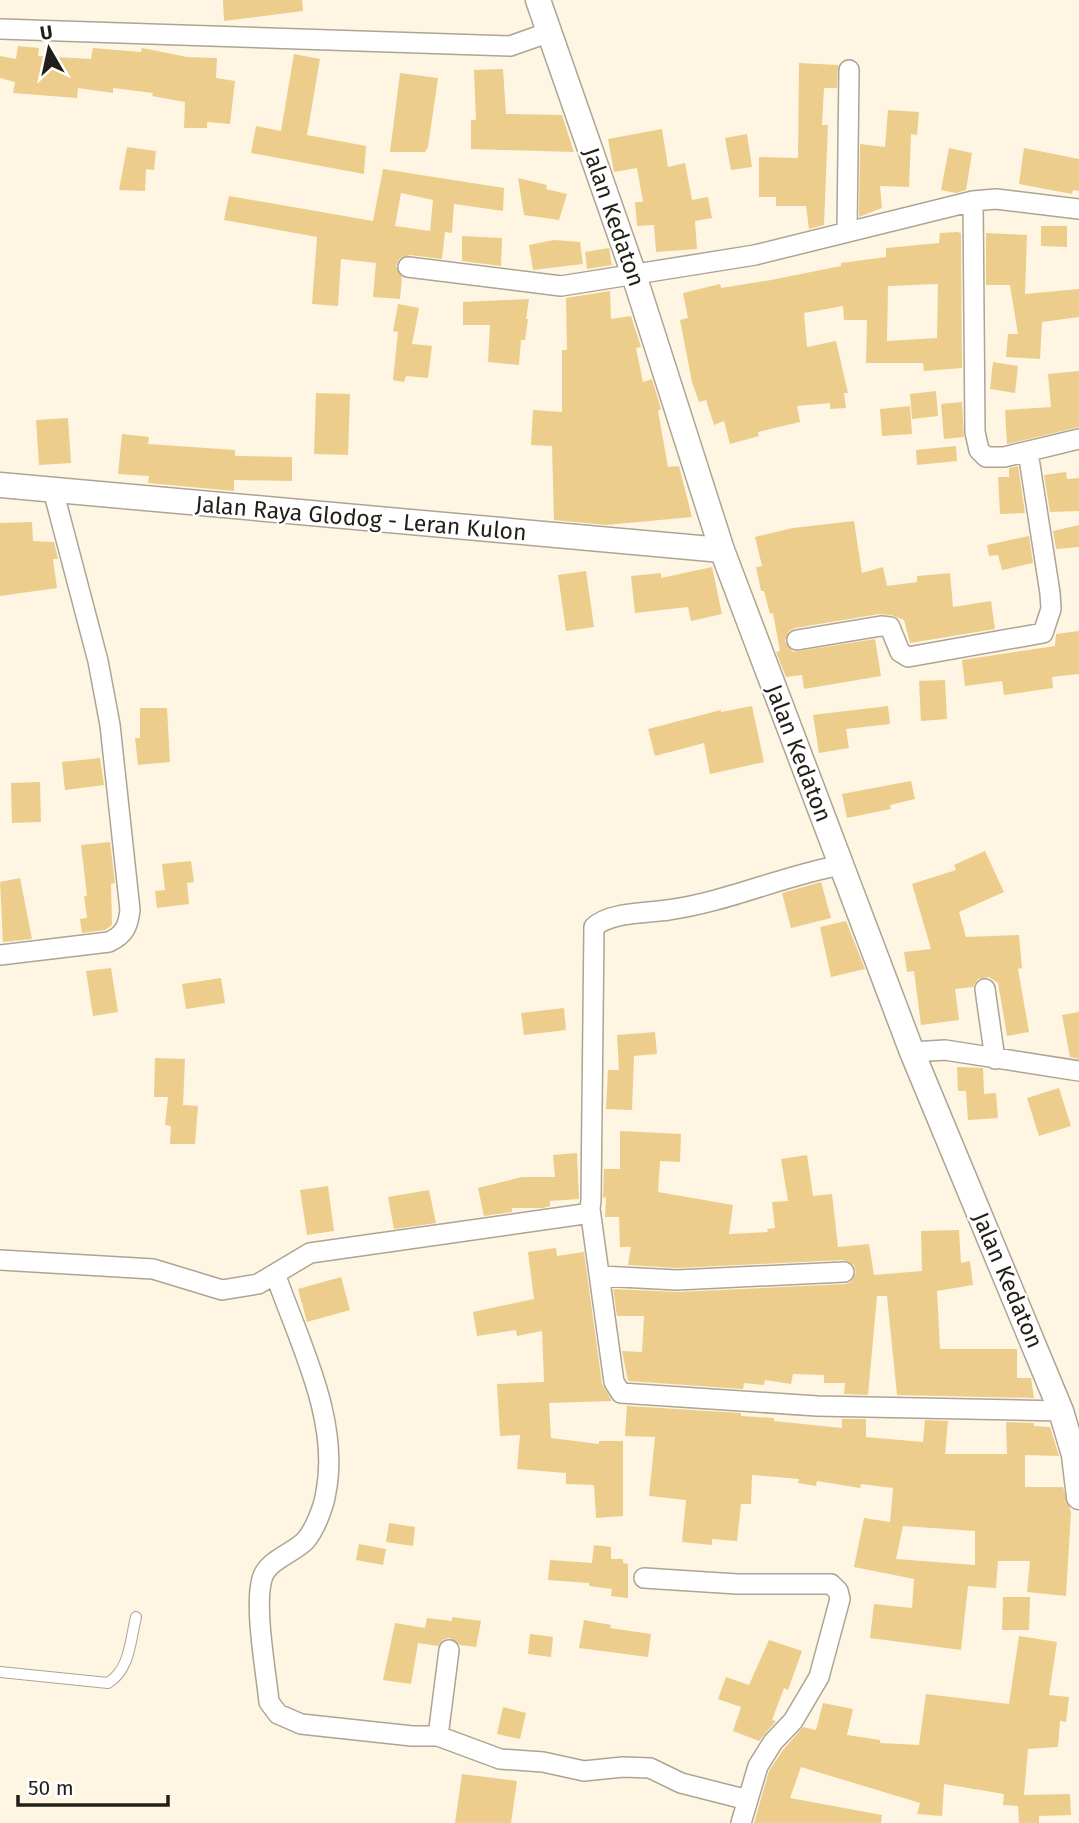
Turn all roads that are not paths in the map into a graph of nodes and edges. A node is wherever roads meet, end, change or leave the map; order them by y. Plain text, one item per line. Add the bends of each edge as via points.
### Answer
1 (538, 0) edge
2 (0, 29) edge
3 (550, 32) junction
4 (849, 70) dead end
5 (972, 201) junction
6 (1079, 209) edge
7 (847, 231) junction
8 (408, 267) dead end
9 (633, 272) junction
10 (1079, 439) edge
11 (1028, 452) junction
12 (0, 485) edge
13 (52, 491) junction
14 (722, 550) junction
15 (797, 640) dead end
16 (841, 865) junction
17 (0, 955) edge
18 (985, 989) dead end
19 (912, 1052) junction
20 (995, 1059) junction
21 (1079, 1071) edge
22 (590, 1209) junction
23 (0, 1260) edge
24 (844, 1272) dead end
25 (276, 1276) junction
26 (601, 1276) junction
27 (1061, 1411) junction
28 (1079, 1497) edge
29 (643, 1578) dead end
30 (136, 1617) dead end
31 (449, 1650) dead end
32 (0, 1672) edge
33 (438, 1736) junction
34 (748, 1800) junction
35 (741, 1823) edge

1 - 3 street, Jalan Kedaton
2 - 3 street via 510,46
3 - 9 street, Jalan Kedaton
4 - 7 street
5 - 6 street via 996,199
5 - 7 street
5 - 11 street via 979,450 986,457
7 - 9 street via 755,255
8 - 9 street via 561,286 596,283
9 - 14 street, Jalan Kedaton
10 - 11 street
11 - 15 street via 1050,593 1051,609 1043,633 908,657 900,652 890,627
12 - 13 street, Jalan Raya Glodog - Leran Kulon
13 - 14 street, Jalan Raya Glodog - Leran Kulon
13 - 17 street via 98,661 110,725 130,910 121,936 108,942
14 - 16 street, Jalan Kedaton
16 - 19 street, Jalan Kedaton
16 - 22 street via 691,907 609,919 594,927
18 - 20 street
19 - 20 street via 945,1050
19 - 27 street, Jalan Kedaton
20 - 21 street
22 - 25 street via 576,1217 310,1253
22 - 26 street
23 - 25 street via 153,1269 222,1290
24 - 26 street via 677,1280
25 - 33 street via 330,1447 326,1493 314,1525 305,1541 262,1577 269,1702 278,1714 301,1724
26 - 27 street via 614,1382 621,1393 817,1406
27 - 28 street, Jalan Kedaton via 1074,1455
29 - 34 street via 831,1584 838,1591 840,1599 819,1677 758,1766
30 - 32 lane via 125,1666 108,1683
31 - 33 street
33 - 34 street via 500,1759 592,1772 623,1766 650,1768 681,1783
34 - 35 street

